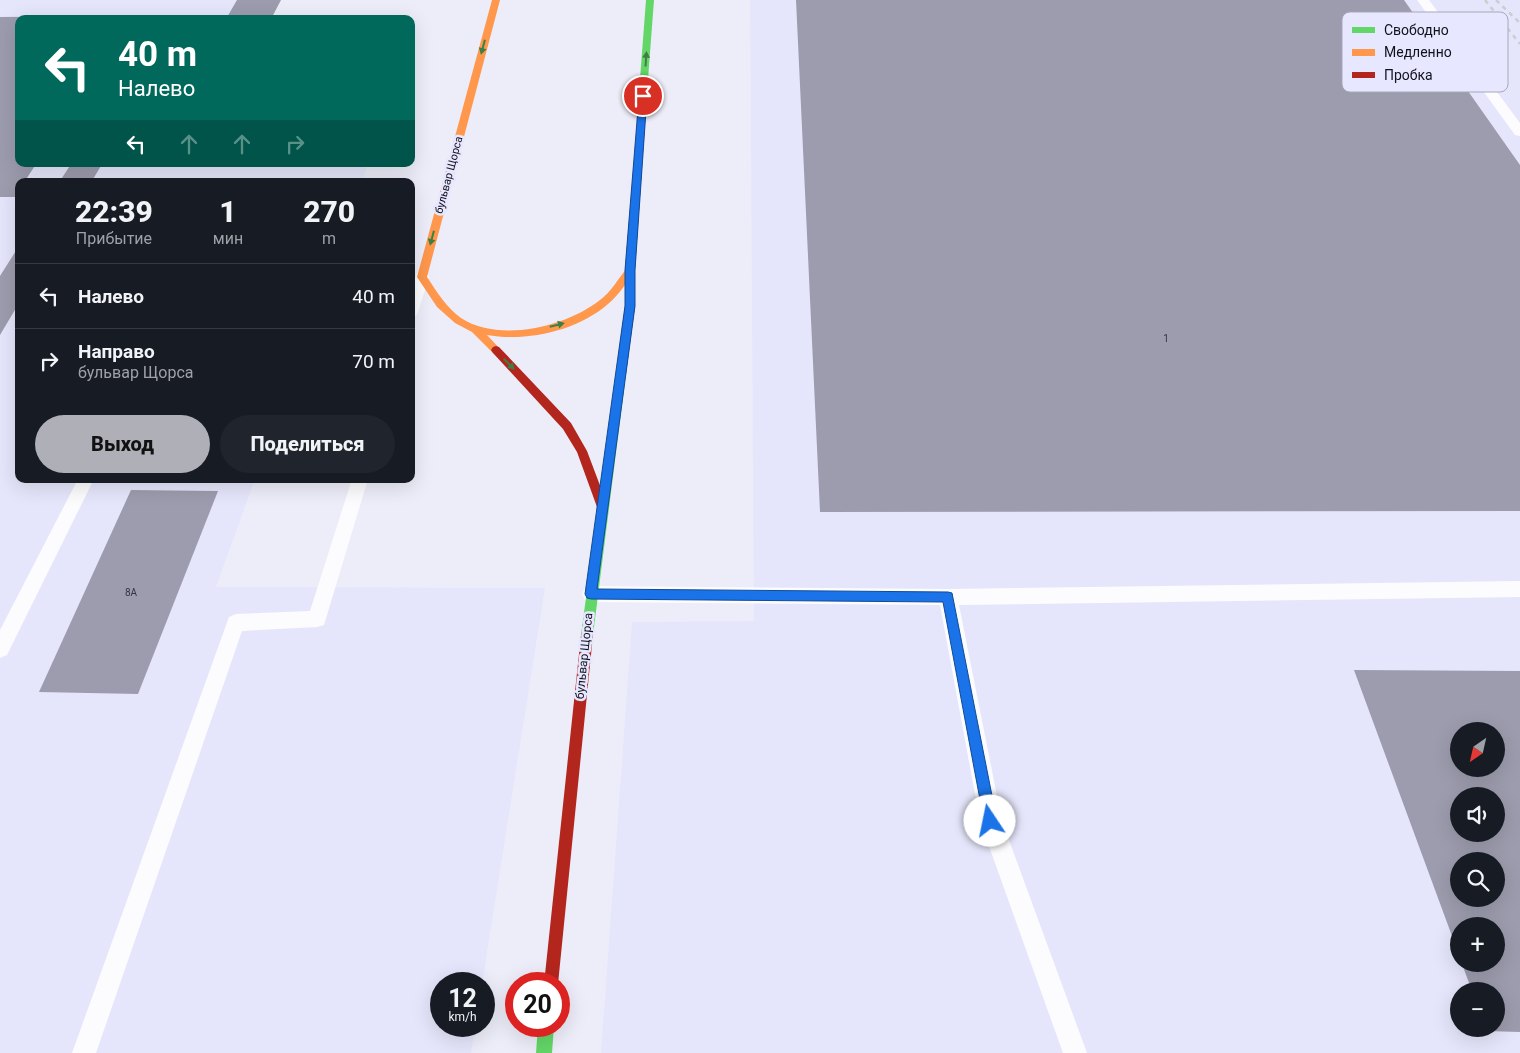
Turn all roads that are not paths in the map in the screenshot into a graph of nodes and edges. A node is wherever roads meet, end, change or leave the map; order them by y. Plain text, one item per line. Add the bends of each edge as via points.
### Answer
1 (496, 0) edge
2 (650, 0) edge
3 (1423, 0) edge
4 (1432, 12) edge
5 (1491, 92) edge
6 (1520, 132) edge
7 (630, 270) junction
8 (422, 277) junction
9 (415, 299) edge
10 (475, 330) junction
11 (84, 483) edge
12 (359, 483) edge
13 (602, 508) junction
14 (1520, 589) edge
15 (591, 594) junction
16 (948, 597) junction
17 (0, 649) edge
18 (552, 972) edge
19 (545, 1037) edge
20 (84, 1053) edge
21 (544, 1053) edge
22 (1075, 1053) edge

1 -> 8 street, бульвар Щорса
7 -> 2 street, бульвар Щорса
3 - 4 lane
5 - 6 lane
10 -> 7 street via 502,334 563,324 601,304
7 - 13 street, бульвар Щорса via 630,306
8 - 9 lane
8 - 10 street via 440,304
10 -> 13 street via 567,426 582,451
11 - 17 lane
12 - 20 lane via 317,619 236,623
13 - 15 street, бульвар Щорса
14 - 16 lane
15 - 16 lane
15 - 18 street, бульвар Щорса
16 - 22 lane via 990,821
19 - 21 street

